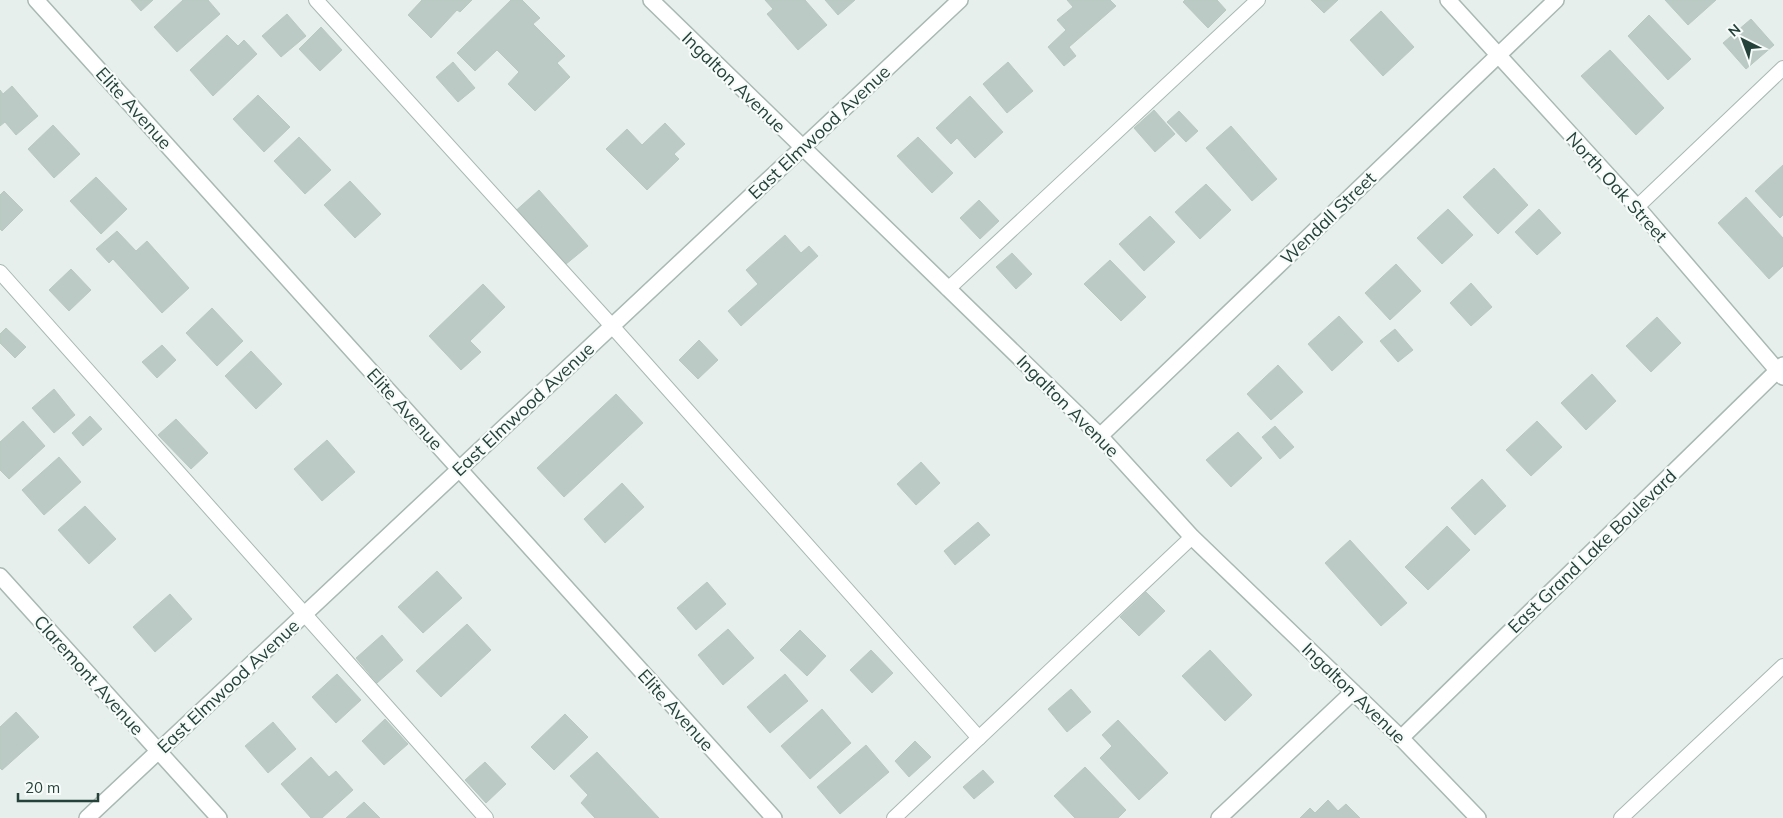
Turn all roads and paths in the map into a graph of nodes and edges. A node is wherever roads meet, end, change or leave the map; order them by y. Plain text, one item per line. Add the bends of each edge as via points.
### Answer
1 (36, 0) edge
2 (316, 0) edge
3 (652, 0) edge
4 (960, 0) edge
5 (1258, 0) edge
6 (1448, 0) edge
7 (1556, 0) edge
8 (1497, 56) junction
9 (1783, 68) edge
10 (801, 147) junction
11 (1637, 208) junction
12 (0, 272) edge
13 (948, 289) junction
14 (612, 326) junction
15 (1781, 371) edge
16 (1100, 436) junction
17 (459, 469) junction
18 (1192, 536) junction
19 (0, 576) edge
20 (305, 614) junction
21 (1783, 666) edge
22 (1353, 692) junction
23 (979, 738) junction
24 (1401, 738) junction
25 (158, 751) junction
26 (87, 818) edge
27 (218, 818) edge
28 (486, 818) edge
29 (774, 818) edge
30 (894, 818) edge
31 (1219, 818) edge
32 (1478, 818) edge
33 (1621, 818) edge

1 - 17 street, Elite Avenue
2 - 14 lane
3 - 10 street, Ingalton Avenue
4 - 10 street, East Elmwood Avenue
5 - 13 lane
6 - 8 street, North Oak Street
7 - 8 street, Wendall Street
8 - 11 street, North Oak Street
8 - 16 street, Wendall Street
9 - 11 lane
10 - 13 street, Ingalton Avenue
10 - 14 street, East Elmwood Avenue
11 - 15 street, North Oak Street
12 - 20 lane
13 - 16 street, Ingalton Avenue
14 - 17 street, East Elmwood Avenue
14 - 23 lane
15 - 24 street, East Grand Lake Boulevard
16 - 18 street, Ingalton Avenue
17 - 20 street, East Elmwood Avenue
17 - 29 street, Elite Avenue
18 - 22 street, Ingalton Avenue
18 - 23 lane
19 - 25 street, Claremont Avenue
20 - 25 street, East Elmwood Avenue
20 - 28 lane
21 - 33 lane
22 - 24 street, Ingalton Avenue
22 - 31 street
23 - 30 lane
24 - 32 street, Ingalton Avenue
25 - 26 street, East Elmwood Avenue
25 - 27 street, Claremont Avenue

